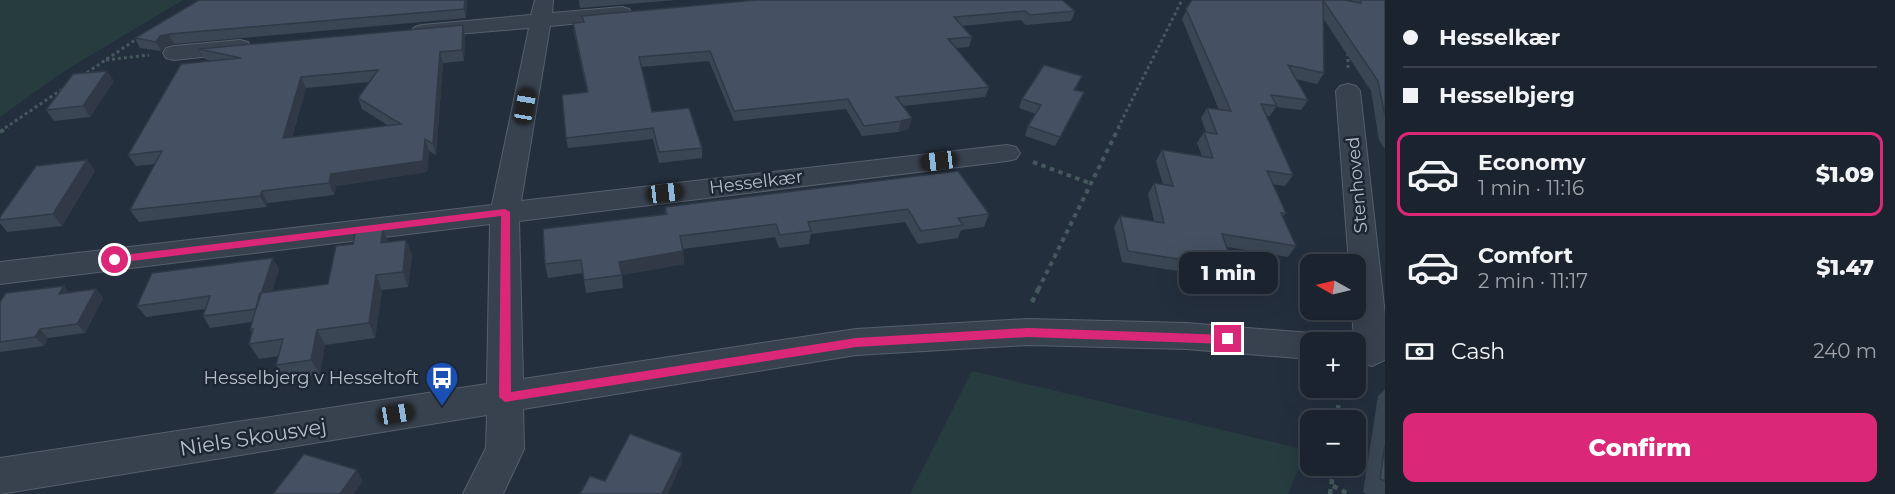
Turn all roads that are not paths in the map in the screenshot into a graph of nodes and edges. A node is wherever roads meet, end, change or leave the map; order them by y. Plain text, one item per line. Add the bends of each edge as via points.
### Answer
1 (543, 10) edge
2 (643, 11) edge
3 (399, 33) edge
4 (257, 46) edge
5 (174, 53) road end
6 (1348, 91) road end
7 (1007, 153) road end
8 (505, 212) junction
9 (0, 273) edge
10 (1300, 345) edge
11 (1371, 352) edge
12 (505, 397) junction
13 (0, 476) edge
14 (483, 494) edge

1 - 2 street
1 - 3 street
1 - 8 street
4 - 5 street
6 - 11 street, Stenhoved
7 - 8 street, Hesselkær
8 - 9 street, Hesselkær
8 - 12 street
10 - 12 street, Niels Skousvej via 1186,336 1028,332 856,342
12 - 13 street, Niels Skousvej
12 - 14 street via 505,449

